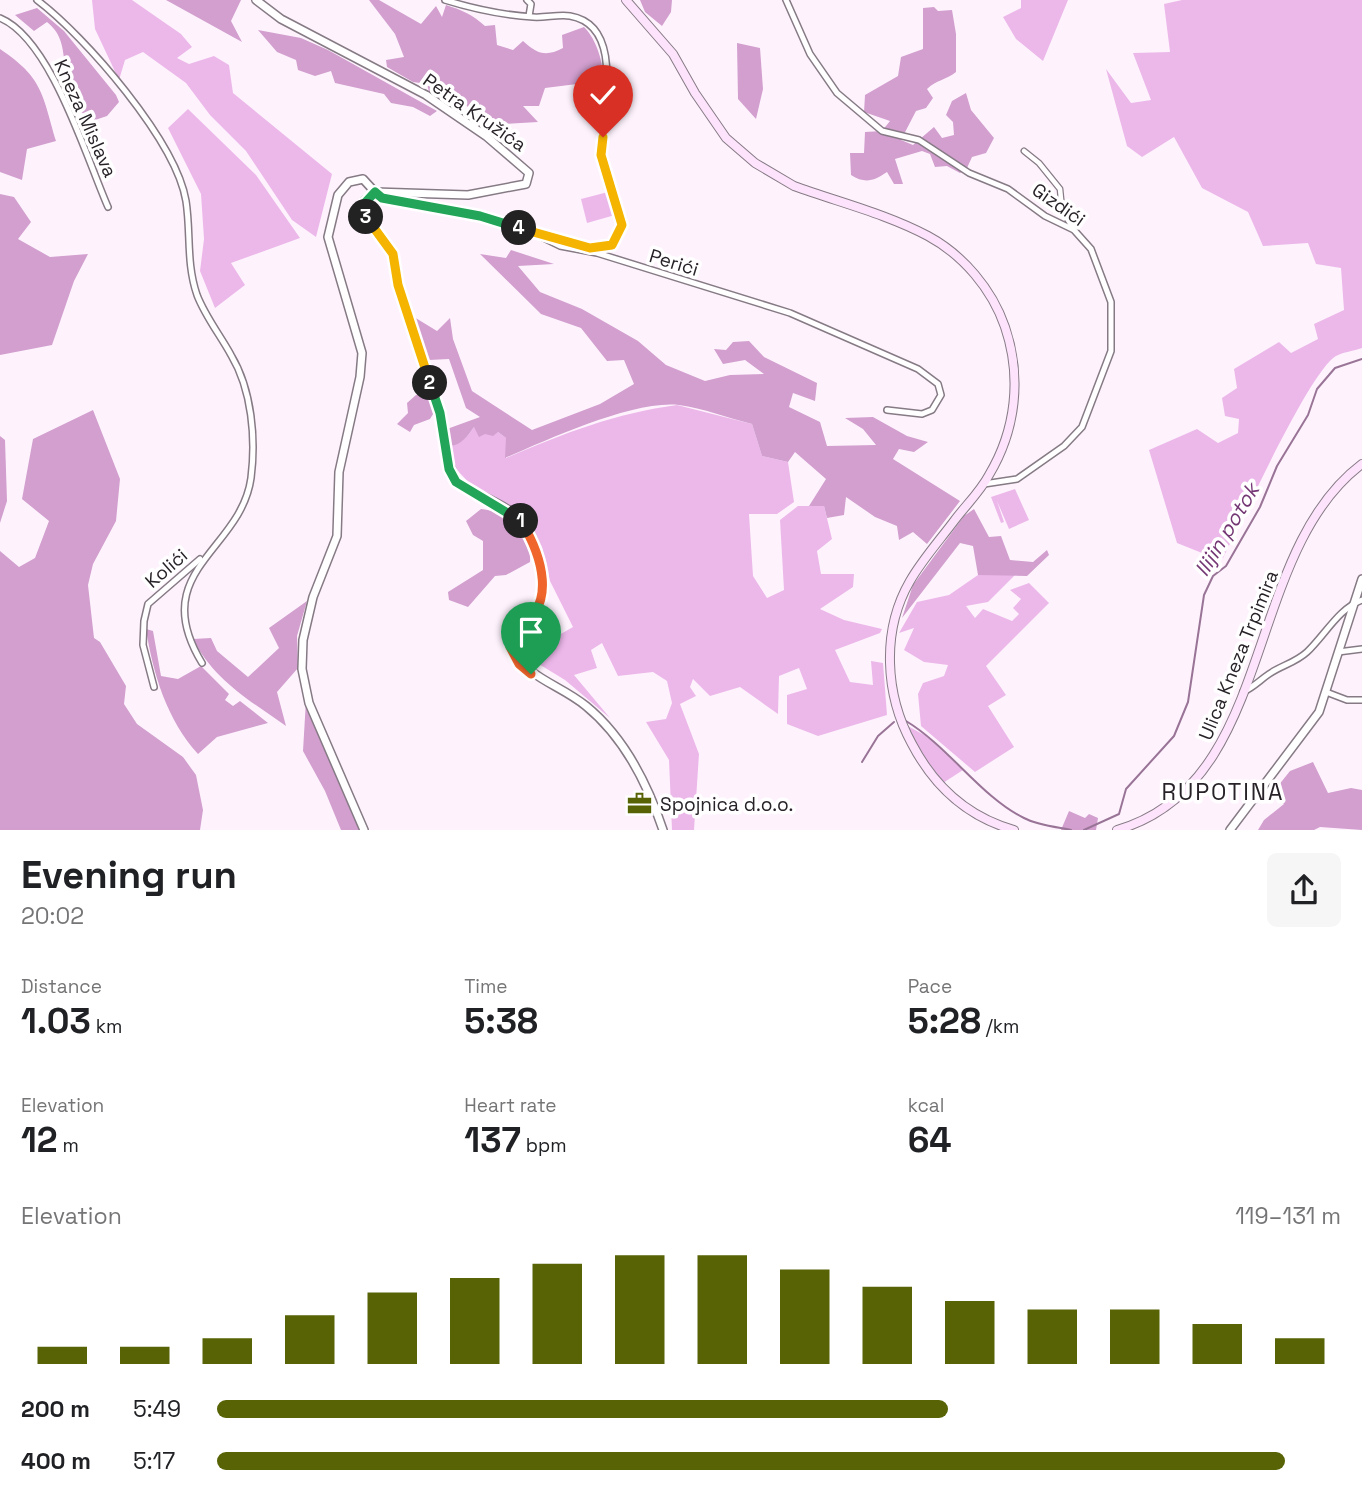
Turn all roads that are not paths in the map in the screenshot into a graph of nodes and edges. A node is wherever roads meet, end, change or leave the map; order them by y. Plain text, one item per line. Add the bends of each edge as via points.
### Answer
1 (37, 0) edge
2 (256, 0) edge
3 (445, 0) edge
4 (527, 0) edge
5 (626, 0) edge
6 (786, 0) edge
7 (529, 16) junction
8 (0, 18) edge
9 (1024, 151) dead end
10 (375, 192) junction
11 (108, 206) dead end
12 (527, 230) junction
13 (1074, 230) junction
14 (887, 410) dead end
15 (1362, 464) edge
16 (984, 484) junction
17 (205, 555) junction
18 (1362, 579) edge
19 (1362, 600) edge
20 (1353, 603) junction
21 (1362, 649) edge
22 (1338, 652) junction
23 (202, 663) dead end
24 (153, 687) dead end
25 (1326, 692) junction
26 (1241, 693) junction
27 (1362, 700) edge
28 (364, 830) edge
29 (663, 830) edge
30 (1014, 830) edge
31 (1117, 830) edge
32 (1230, 830) edge

1 - 17 street via 83,40 166,148 186,202 187,245 198,297 246,389 251,481 236,518
2 - 10 street, Petra Kružića via 281,19 426,95 486,136 529,173 526,184 487,193
3 - 7 street via 486,12
4 - 7 street
5 - 16 main road via 673,54 726,138 755,163 794,186 929,236 970,268 1001,315 1014,365 1013,413 1003,447
6 - 13 street, Gizdići via 810,54 837,93 882,131 919,140
7 - 12 street via 569,16 586,21 598,35 608,67 601,155 622,225 612,245 601,248
8 - 11 street, Kneza Mislava via 22,32 43,61
9 - 13 street via 1060,189 1062,209
10 - 12 street, Perići via 382,198 480,216
10 - 28 street via 363,179 343,186 328,237 362,354 339,472 337,536 313,597 302,669 309,703
10 - 29 street via 366,200 364,213 393,254 398,285 440,413 449,469 462,486 519,517 535,544 542,568 537,611 514,629 510,647 519,664 588,707 611,733 652,798
12 - 14 street, Perići via 560,246 597,253 790,313 918,369 938,384 938,405 922,414
13 - 16 street, Gizdići via 1091,248 1111,302 1111,351 1106,366 1082,427 1064,446 1017,479
15 - 26 main road, Ulica Kneza Trpimira via 1344,478 1324,505 1292,562
16 - 30 main road via 911,579 890,650 892,694 924,767 955,801 993,824
17 - 23 street via 191,582 185,608 187,631
17 - 24 street, Kolići via 148,604 143,645
18 - 20 street
19 - 20 street
20 - 22 street
20 - 26 street via 1293,664
21 - 22 street
22 - 25 street
25 - 27 street
25 - 32 street via 1319,712
26 - 31 main road, Ulica Kneza Trpimira via 1222,740 1198,779 1156,813

